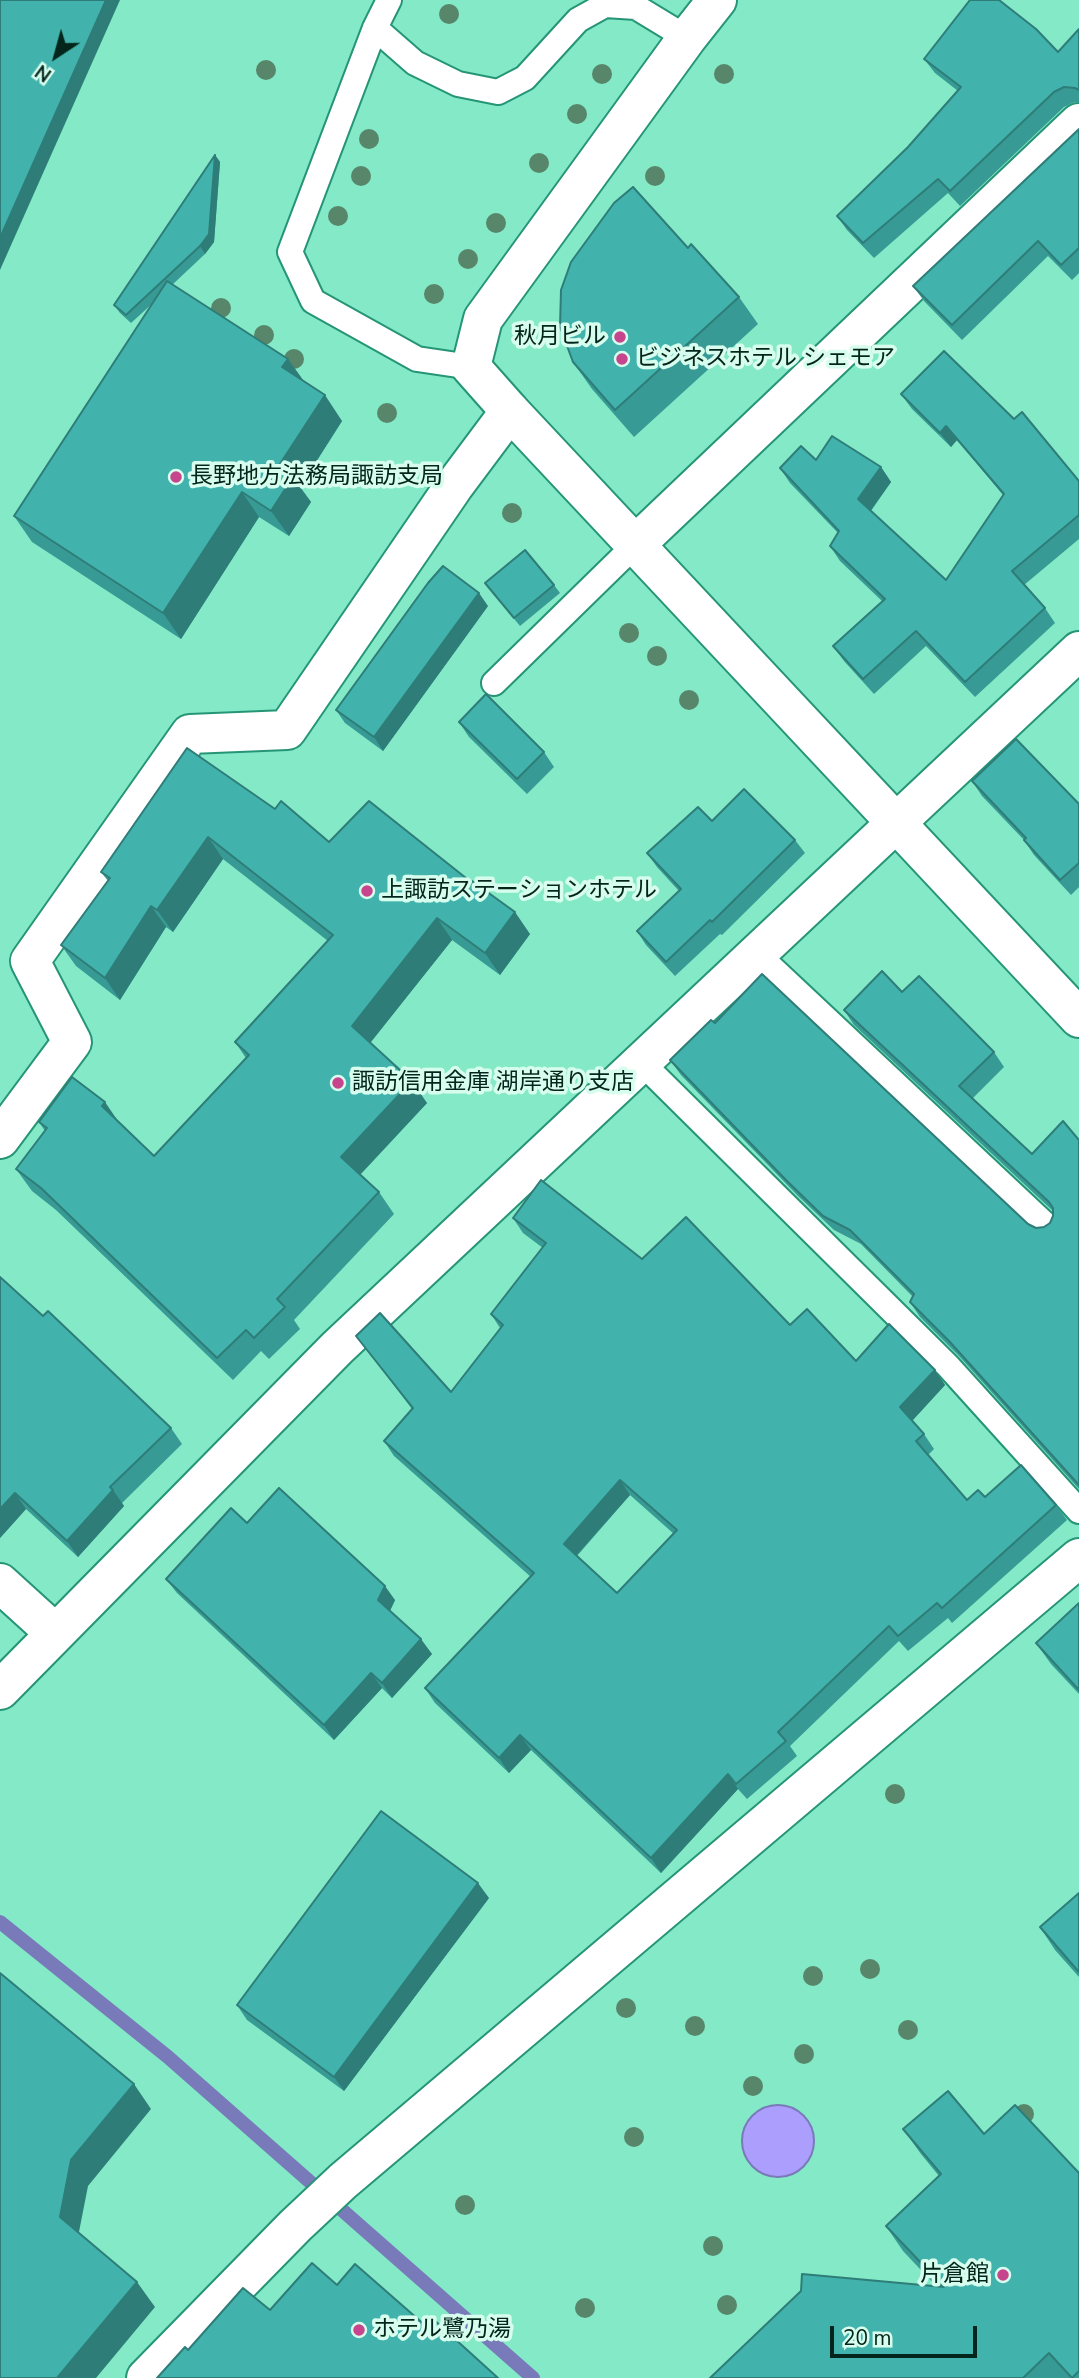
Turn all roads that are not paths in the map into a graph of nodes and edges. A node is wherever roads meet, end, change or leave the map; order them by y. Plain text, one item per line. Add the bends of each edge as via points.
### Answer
1 (389, 0) edge
2 (717, 0) edge
3 (375, 28) junction
4 (687, 38) junction
5 (1079, 123) edge
6 (471, 367) junction
7 (509, 411) junction
8 (635, 545) junction
9 (1079, 651) edge
10 (494, 683) dead end
11 (897, 823) junction
12 (757, 954) junction
13 (1079, 1018) edge
14 (641, 1062) junction
15 (0, 1139) edge
16 (1049, 1228) edge
17 (1079, 1511) edge
18 (1079, 1558) edge
19 (0, 1583) edge
20 (55, 1633) junction
21 (0, 1690) edge
22 (146, 2378) edge

1 - 3 lane
2 - 4 street
3 - 4 lane via 415,63 458,84 498,92 525,78 578,20 605,5 636,7
3 - 6 lane via 290,251 313,302 417,359
4 - 6 street via 482,319
5 - 8 street
6 - 7 street
7 - 8 street
7 - 15 street via 287,730 190,734 30,961 72,1042
8 - 10 lane
8 - 11 street
9 - 11 street
11 - 12 street
11 - 13 street
12 - 14 street
12 - 16 lane
14 - 17 lane via 948,1366
14 - 20 street via 337,1348
18 - 22 street via 343,2181
19 - 20 street
20 - 21 street

